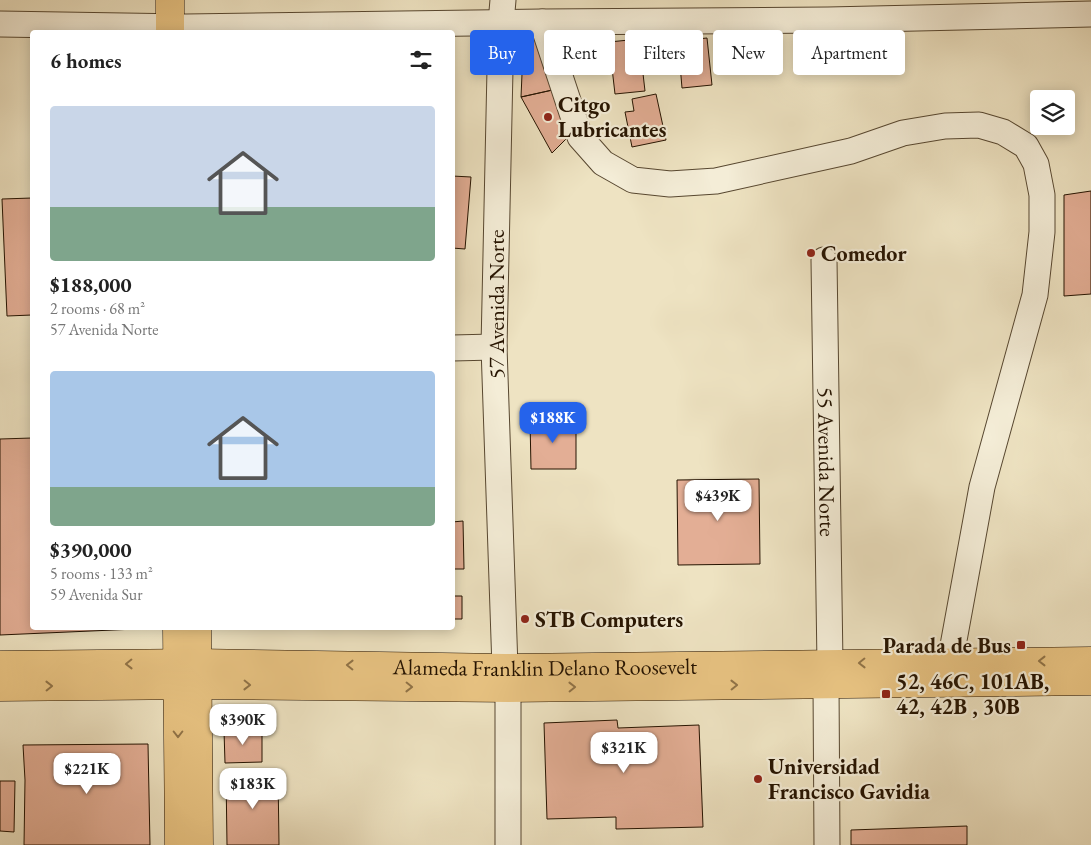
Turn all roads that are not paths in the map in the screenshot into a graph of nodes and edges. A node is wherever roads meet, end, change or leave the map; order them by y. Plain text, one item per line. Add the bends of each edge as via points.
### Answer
1 (186, 0) edge
2 (830, 10) edge
3 (502, 11) edge
4 (639, 11) edge
5 (1091, 14) edge
6 (542, 22) junction
7 (0, 24) edge
8 (177, 24) edge
9 (824, 260) dead end
10 (494, 347) junction
11 (455, 348) edge
12 (177, 630) edge
13 (197, 630) edge
14 (1091, 661) edge
15 (950, 662) junction
16 (0, 665) edge
17 (828, 673) junction
18 (188, 674) junction
19 (506, 678) junction
20 (1091, 681) edge
21 (0, 687) edge
22 (179, 845) edge
23 (199, 845) edge
24 (508, 845) edge
25 (828, 845) edge

1 - 8 main road
2 - 4 street
2 - 5 street
3 - 6 street
3 - 8 street
3 - 10 street, 57 Avenida Norte
4 - 6 street
6 - 15 street via 580,137 603,162 633,180 670,184 716,181 945,126 979,125 1003,132 1026,146 1036,164 1042,195 1042,232 1035,295 982,487
7 - 8 street
9 - 17 street, 55 Avenida Norte
10 - 11 street
10 - 19 street, 57 Avenida Norte
12 - 18 main road
13 - 18 main road
14 -> 15 main road, Alameda Franklin Delano Roosevelt
15 -> 17 main road, Alameda Franklin Delano Roosevelt
18 -> 16 main road, Alameda Franklin Delano Roosevelt
17 - 19 main road, Alameda Franklin Delano Roosevelt
17 - 20 main road, Alameda Franklin Delano Roosevelt
17 - 25 street, 55 Avenida Norte
18 - 19 main road, Alameda Franklin Delano Roosevelt
21 -> 18 main road, Alameda Franklin Delano Roosevelt
18 -> 22 main road
18 - 23 main road
19 - 24 street, 57 Avenida Norte

